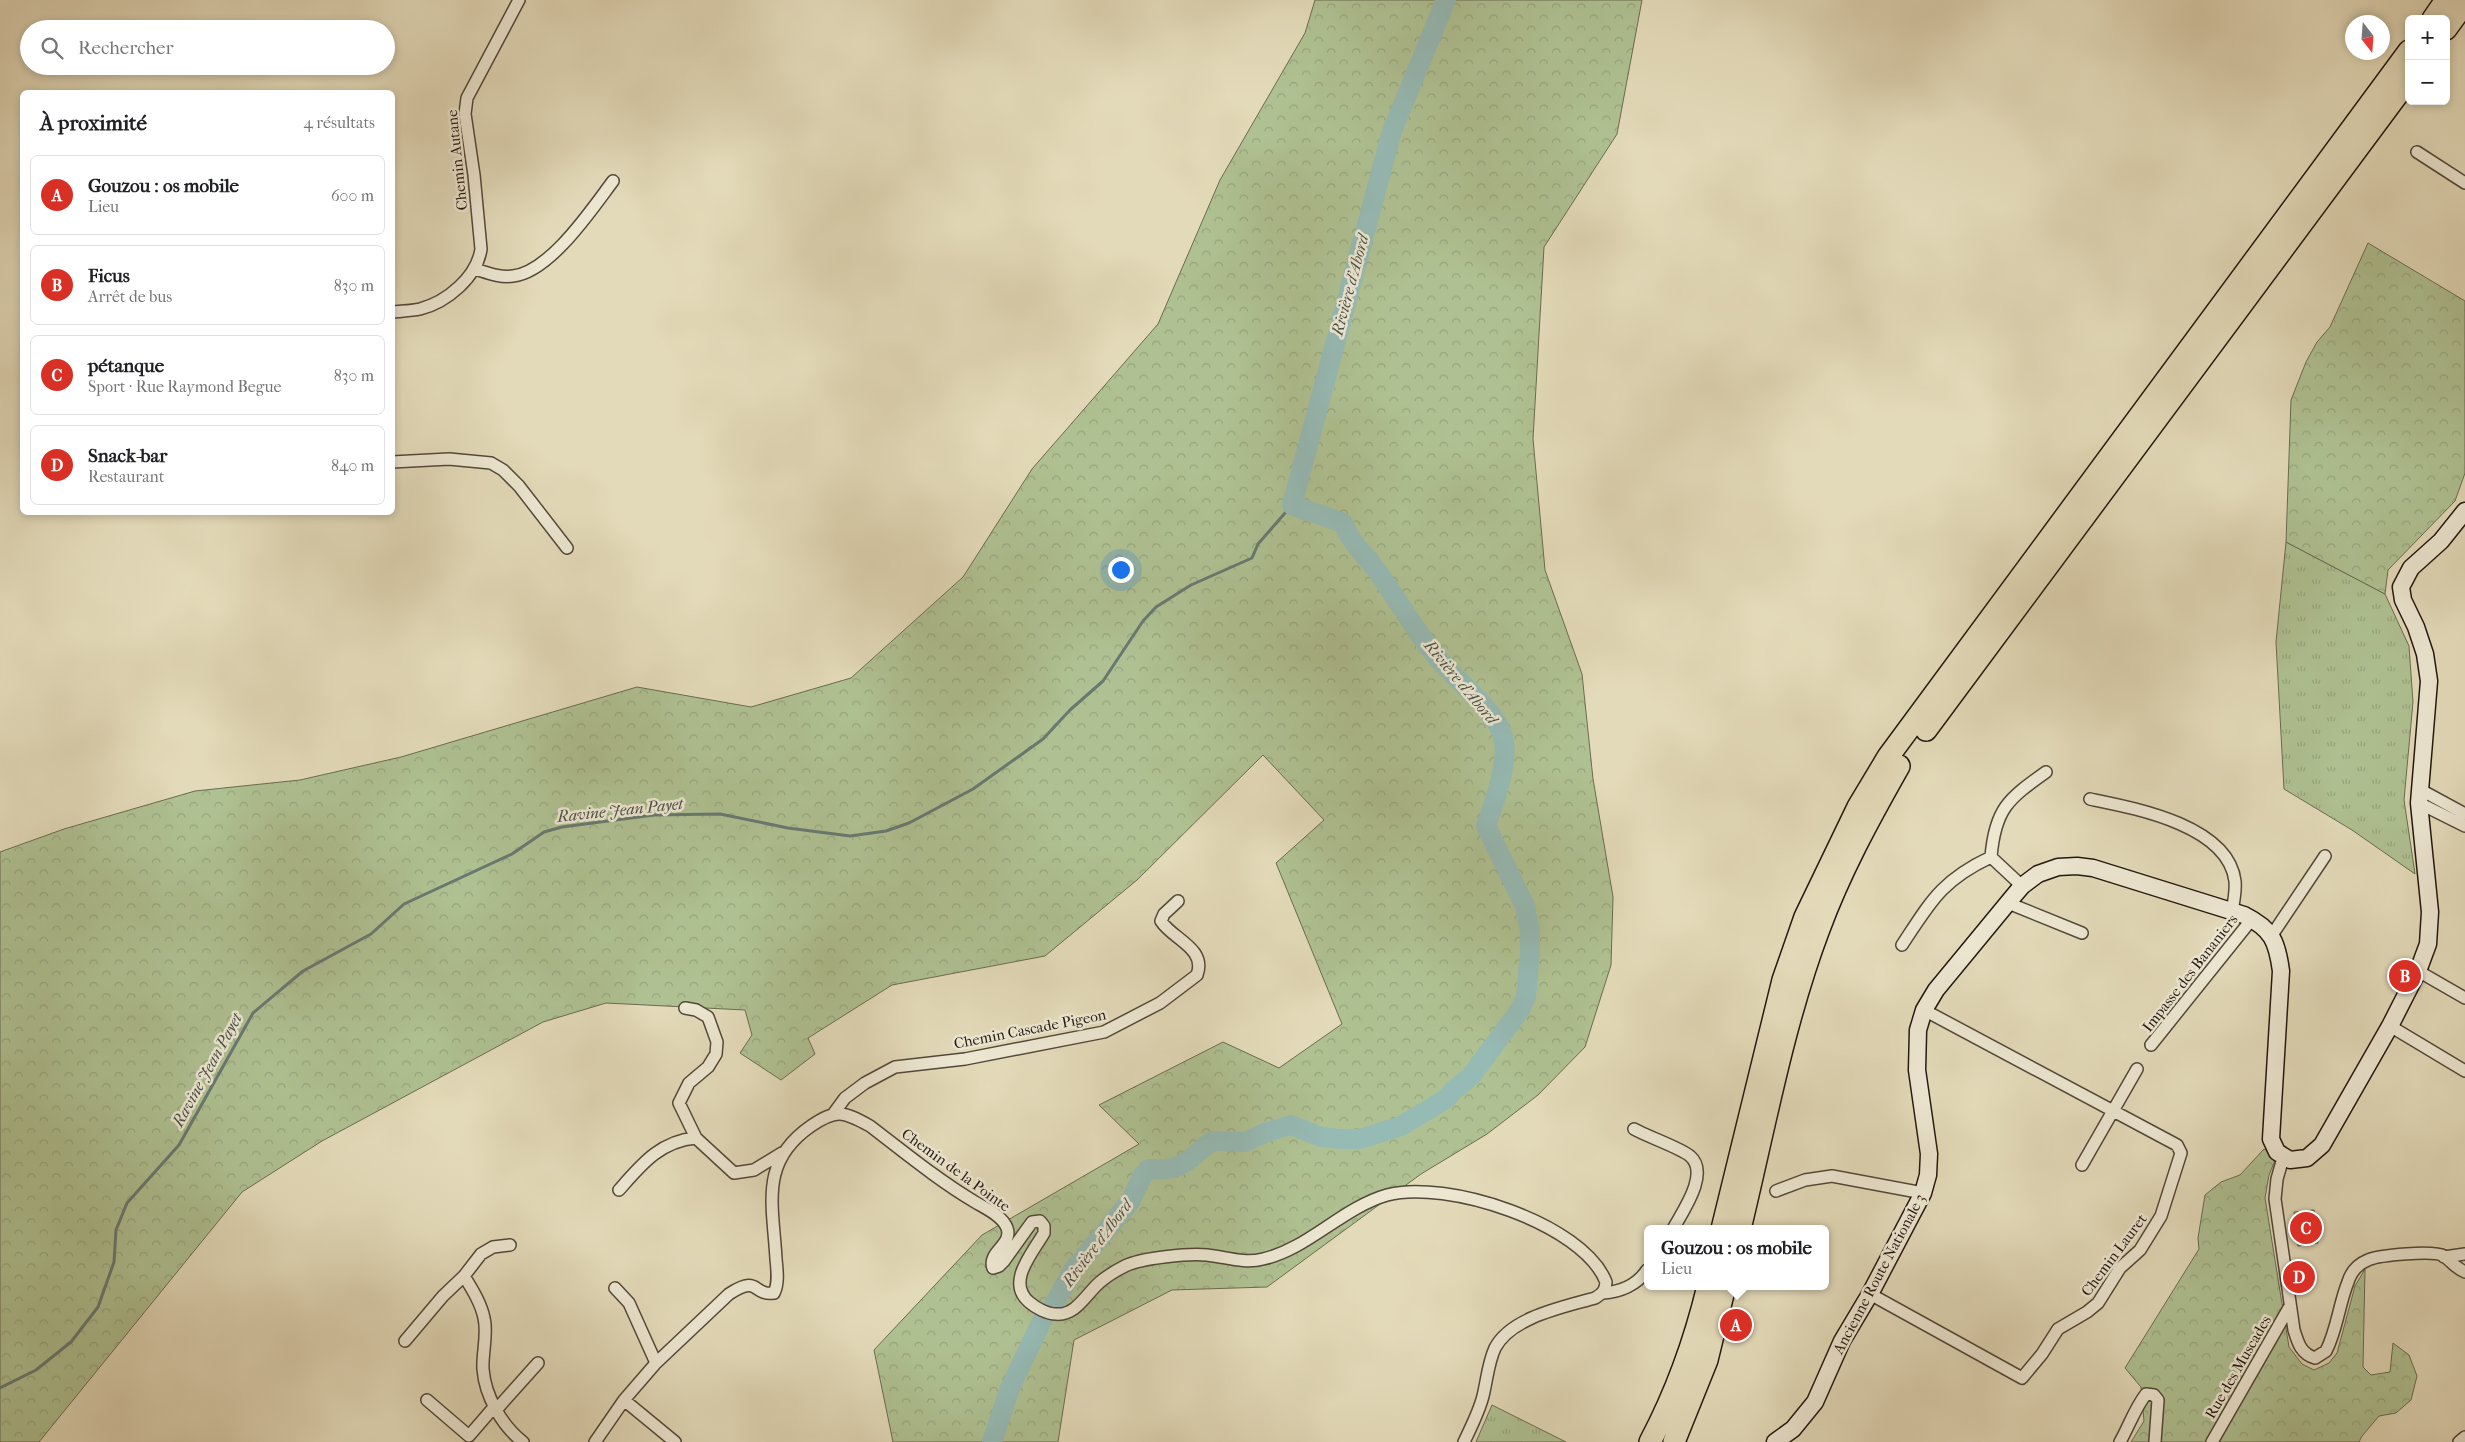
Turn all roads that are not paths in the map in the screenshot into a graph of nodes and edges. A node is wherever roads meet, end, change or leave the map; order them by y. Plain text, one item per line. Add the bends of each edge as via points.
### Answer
1 (519, 0) edge
2 (2446, 0) edge
3 (2465, 3) edge
4 (2436, 15) edge
5 (2450, 24) edge
6 (2405, 56) edge
7 (2405, 84) edge
8 (2417, 152) dead end
9 (613, 181) dead end
10 (2465, 183) edge
11 (475, 269) junction
12 (395, 312) edge
13 (395, 462) edge
14 (2465, 511) edge
15 (567, 548) dead end
16 (2046, 772) dead end
17 (2419, 796) junction
18 (2090, 799) dead end
19 (2465, 814) edge
20 (2465, 826) edge
21 (2325, 856) dead end
22 (1991, 857) junction
23 (2022, 886) junction
24 (1178, 901) dead end
25 (2008, 903) junction
26 (2232, 911) junction
27 (2252, 919) junction
28 (2082, 933) dead end
29 (2272, 935) junction
30 (1902, 945) dead end
31 (2418, 971) junction
32 (2465, 998) edge
33 (685, 1008) dead end
34 (1924, 1010) junction
35 (2390, 1026) junction
36 (2152, 1045) dead end
37 (2137, 1069) dead end
38 (2465, 1071) edge
39 (2113, 1110) junction
40 (834, 1113) junction
41 (1634, 1129) dead end
42 (696, 1138) junction
43 (786, 1151) junction
44 (2283, 1158) junction
45 (2082, 1165) dead end
46 (619, 1190) dead end
47 (1776, 1191) dead end
48 (1923, 1193) junction
49 (1675, 1225) edge
50 (1723, 1225) edge
51 (1741, 1225) edge
52 (510, 1245) dead end
53 (2465, 1254) edge
54 (2444, 1256) junction
55 (2465, 1272) edge
56 (1644, 1273) edge
57 (464, 1276) junction
58 (615, 1288) dead end
59 (1707, 1290) edge
60 (1725, 1290) edge
61 (1603, 1293) junction
62 (1870, 1294) junction
63 (2290, 1306) junction
64 (405, 1341) dead end
65 (538, 1362) dead end
66 (656, 1363) junction
67 (427, 1400) dead end
68 (624, 1400) junction
69 (495, 1409) junction
70 (2465, 1437) edge
71 (468, 1439) edge
72 (523, 1442) edge
73 (595, 1442) edge
74 (675, 1442) edge
75 (1464, 1442) edge
76 (1650, 1442) edge
77 (1674, 1442) edge
78 (1775, 1442) edge
79 (2120, 1442) edge
80 (2155, 1442) edge
81 (2212, 1442) edge
82 (2458, 1442) edge

1 - 11 street, Chemin Autane via 467,98 465,114 481,249
2 - 4 highway
3 - 5 highway
6 - 50 highway via 1888,757 1863,799 1805,916 1783,980
7 - 51 highway via 1899,766 1843,872 1802,977
8 - 10 street
9 - 11 street via 579,227 539,264 515,276
11 - 12 street via 457,287 429,306
13 - 15 street via 449,459 491,463 518,486
14 - 17 main road via 2441,541 2411,568 2401,587 2403,600 2425,654 2429,681
16 - 22 street via 2001,811
17 - 19 street
17 - 20 street
17 - 31 main road via 2430,928
18 - 26 street via 2141,809 2204,836 2218,848 2235,879
21 - 29 street
22 - 23 street
22 - 30 street via 1954,877 1940,891
23 - 25 main road, Ancienne Route Nationale 3
23 - 26 main road, Ancienne Route Nationale 3 via 2038,874 2058,867 2093,868
24 - 40 street, Chemin Cascade Pigeon via 1161,921 1194,952 1200,968 1197,975 1160,1003 1104,1032 965,1059 895,1067 864,1083 845,1098
25 - 28 street
25 - 34 main road, Ancienne Route Nationale 3 via 1936,990
26 - 27 main road, Ancienne Route Nationale 3
27 - 29 main road, Ancienne Route Nationale 3
27 - 36 street, Impasse des Bananiers
29 - 44 main road via 2282,972 2271,1139
31 - 32 street
31 - 35 main road
33 - 42 street via 708,1017 717,1042 714,1061 689,1083 679,1103
34 - 39 street, Chemin Lauret
34 - 48 main road, Ancienne Route Nationale 3 via 1916,1050 1928,1154 1928,1176
35 - 38 street
35 - 44 main road via 2322,1146 2298,1161
37 - 39 street
39 - 45 street
39 - 62 street, Chemin Lauret via 2180,1147 2180,1157 2161,1216 2140,1250 2120,1268 2103,1298 2058,1329 2025,1376 2017,1376
40 - 43 street via 803,1132
40 - 61 street, Chemin de la Pointe via 854,1117 870,1126 999,1218 1007,1226 1008,1233 1006,1242 992,1257 993,1268 1004,1261 1032,1222 1040,1221 1044,1233 1018,1279 1019,1289 1033,1305 1049,1313 1072,1311 1100,1283 1126,1266 1187,1255 1262,1260 1386,1195 1411,1192 1466,1197 1508,1209 1545,1225 1578,1246 1595,1262 1606,1282
41 - 49 street via 1690,1155 1697,1166 1697,1180
42 - 43 street via 734,1173 754,1170
42 - 46 street via 672,1142 642,1162
43 - 66 street via 774,1168 772,1180 777,1278 774,1293 743,1285
44 - 63 street via 2275,1199
47 - 48 street via 1805,1180 1832,1176
48 - 62 main road, Ancienne Route Nationale 3
52 - 57 street via 493,1247 481,1254
53 - 54 street
54 - 55 street via 2453,1267
54 - 63 street via 2379,1256 2360,1264 2348,1281 2329,1345 2321,1356 2315,1358 2307,1356 2301,1349
56 - 61 street via 1630,1286
57 - 64 street
57 - 69 street via 485,1319 483,1369
58 - 66 street via 629,1303
59 - 76 highway via 1687,1358
60 - 77 highway via 1707,1360
61 - 75 street via 1533,1317 1503,1338 1495,1348 1483,1398
62 - 78 main road, Ancienne Route Nationale 3 via 1842,1341 1815,1402 1792,1429
63 - 81 street, Rue des Muscades
65 - 69 street
66 - 68 street
67 - 71 street
68 - 73 street
68 - 74 street
69 - 71 street
69 - 72 street
70 - 82 street
79 - 80 street via 2137,1405 2146,1394 2154,1395 2158,1400

